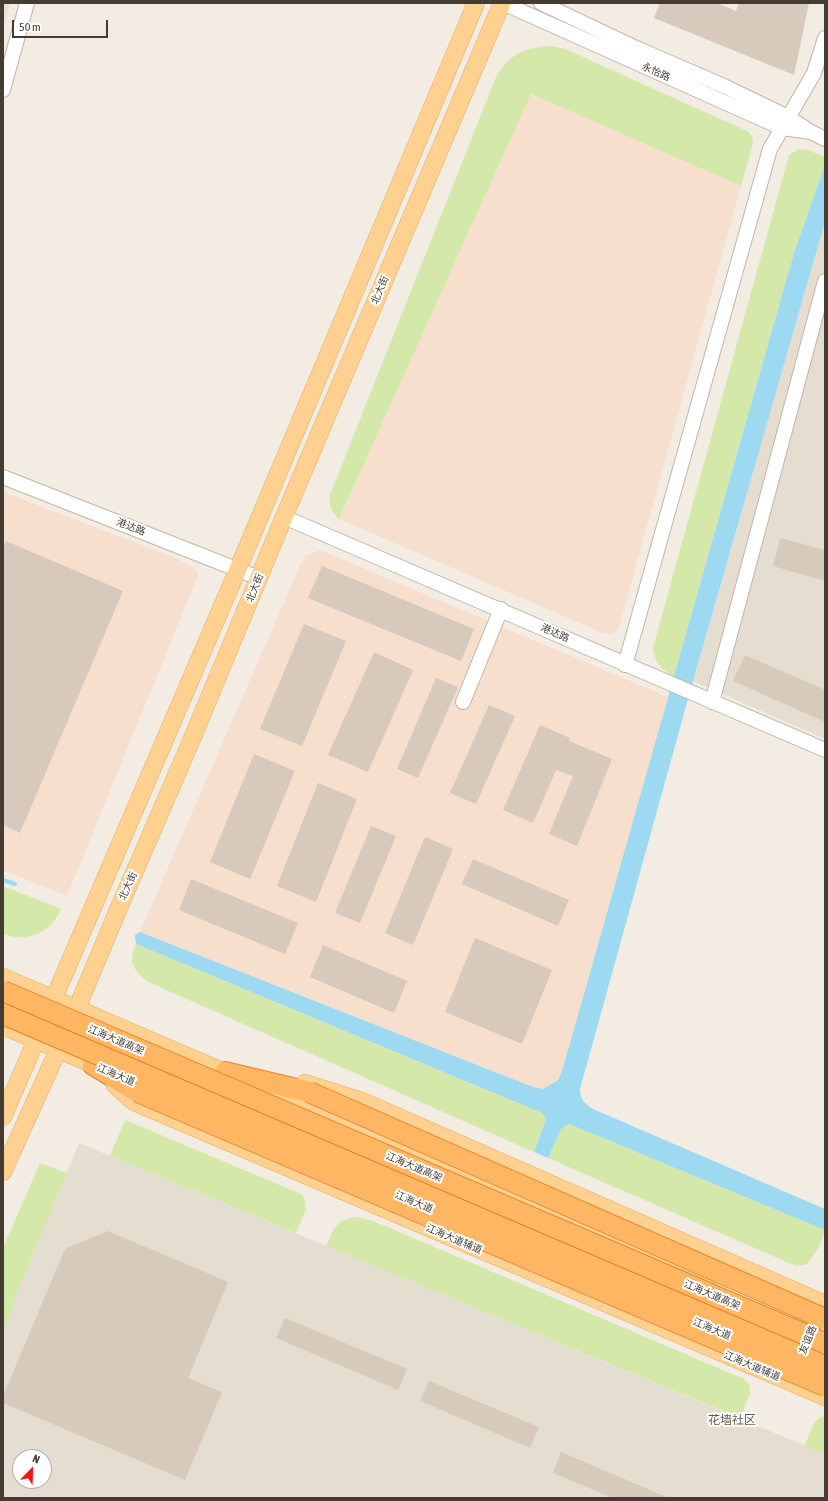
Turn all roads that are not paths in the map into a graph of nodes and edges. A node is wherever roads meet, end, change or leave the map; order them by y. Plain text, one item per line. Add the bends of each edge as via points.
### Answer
1 (27, 3) edge
2 (476, 3) edge
3 (503, 3) edge
4 (541, 3) edge
5 (825, 38) edge
6 (3, 90) edge
7 (785, 123) junction
8 (825, 139) edge
9 (825, 281) edge
10 (3, 477) edge
11 (284, 517) junction
12 (238, 569) junction
13 (259, 578) junction
14 (501, 609) junction
15 (625, 665) junction
16 (463, 702) dead end
17 (712, 702) junction
18 (825, 750) edge
19 (3, 977) edge
20 (3, 991) edge
21 (54, 999) junction
22 (77, 1008) junction
23 (3, 1014) edge
24 (3, 1026) edge
25 (36, 1041) junction
26 (58, 1050) junction
27 (93, 1065) junction
28 (225, 1072) junction
29 (3, 1117) edge
30 (3, 1172) edge
31 (823, 1313) edge
32 (825, 1343) edge
33 (798, 1366) junction
34 (825, 1366) edge
35 (825, 1378) edge
36 (791, 1382) junction
37 (825, 1386) edge
38 (825, 1397) edge

1 - 6 street
2 - 12 main road
3 - 7 street, 永怡路
3 - 11 main road, 北大街
4 - 7 street, 永怡路
5 - 7 street via 814,73
7 - 8 street, 永怡路
7 - 15 street via 770,149
9 - 17 street
10 - 12 street, 港达路
11 - 13 main road, 北大街
11 - 14 street, 港达路
12 - 13 street, 港达路
12 - 21 main road
13 - 22 main road, 北大街
14 - 15 street, 港达路
14 - 16 street
15 - 17 street, 港达路
17 - 18 street, 港达路
19 - 21 main road
20 - 32 highway, 江海大道高架, bridge
21 - 22 main road
21 - 25 main road
22 - 26 main road, 北大街
22 - 28 main road
23 - 34 highway, 江海大道高架, bridge
24 - 25 main road, 江海大道
25 - 26 main road, 江海大道
25 - 29 main road
26 - 27 main road, 江海大道
26 - 30 main road, 北大街
27 - 33 main road, 江海大道
27 - 36 main road, 江海大道辅道 via 134,1102
27 - 37 highway, bridge via 138,1092
28 - 31 main road
28 - 31 highway, bridge via 310,1088
31 - 33 street, 友谊路
33 - 35 main road, 江海大道
33 - 36 street, 友谊路
36 - 38 main road, 江海大道辅道

